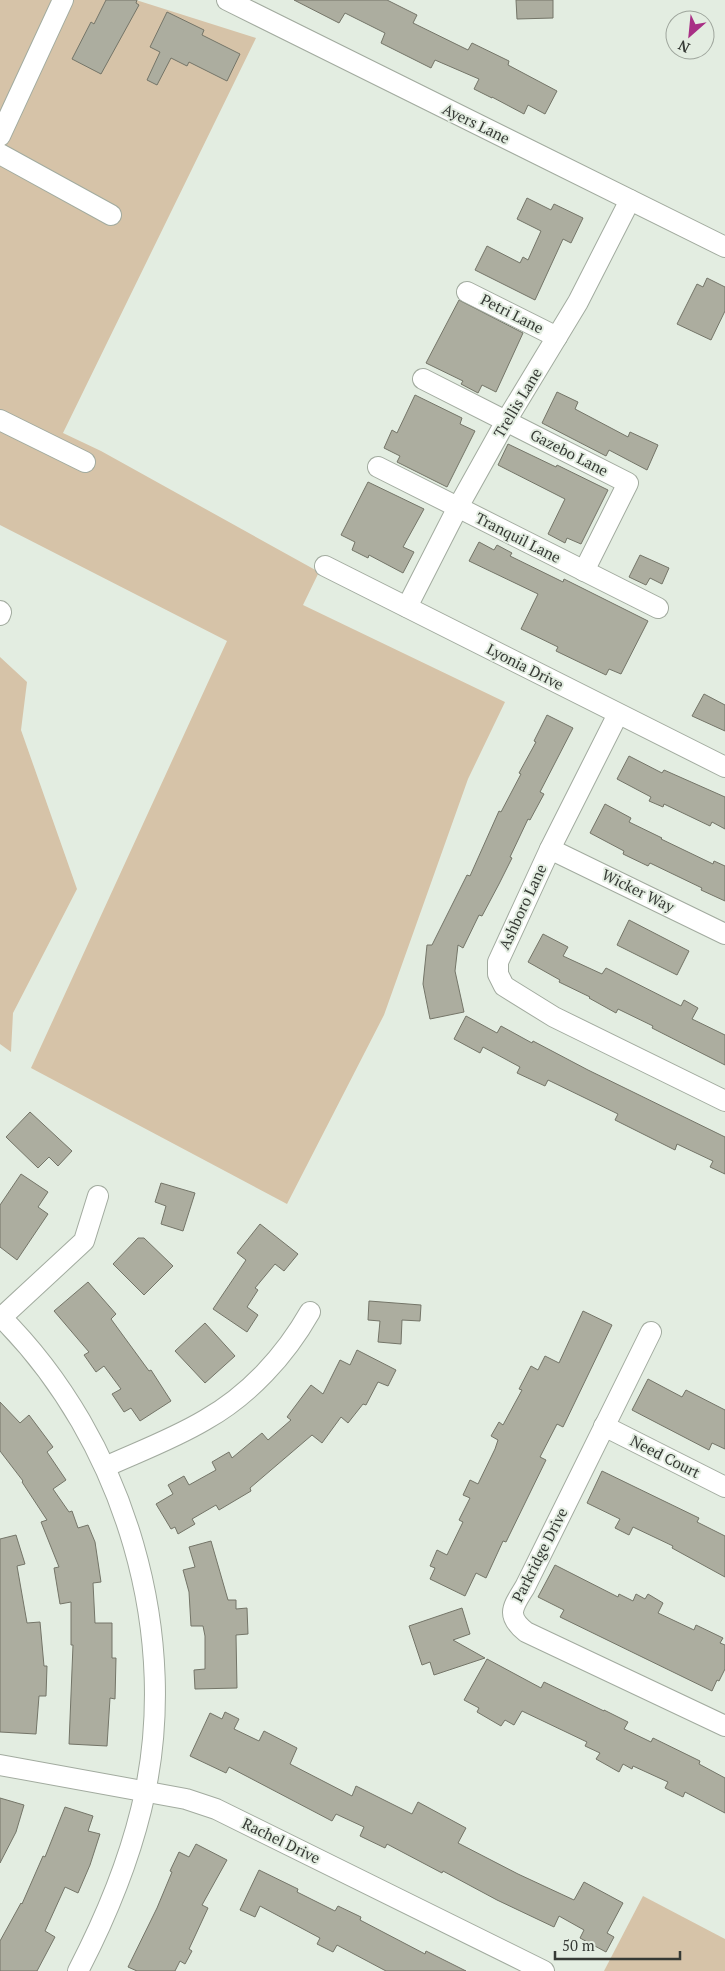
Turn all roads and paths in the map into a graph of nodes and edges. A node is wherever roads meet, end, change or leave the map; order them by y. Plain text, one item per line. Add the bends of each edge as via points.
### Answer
1 (64, 0) edge
2 (226, 0) edge
3 (0, 136) edge
4 (0, 154) edge
5 (630, 200) junction
6 (111, 215) dead end
7 (725, 247) edge
8 (467, 292) dead end
9 (557, 337) junction
10 (423, 379) dead end
11 (0, 420) edge
12 (506, 421) junction
13 (85, 462) dead end
14 (378, 467) dead end
15 (458, 508) junction
16 (325, 566) dead end
17 (584, 571) junction
18 (407, 607) junction
19 (658, 608) dead end
20 (618, 714) junction
21 (725, 767) edge
22 (550, 848) junction
23 (725, 934) edge
24 (725, 1101) edge
25 (98, 1196) dead end
26 (310, 1312) dead end
27 (1, 1316) edge
28 (651, 1332) dead end
29 (604, 1426) junction
30 (105, 1467) junction
31 (725, 1487) edge
32 (725, 1726) edge
33 (0, 1765) edge
34 (145, 1791) junction
35 (78, 1971) edge
36 (544, 1971) edge

1 - 3 street
2 - 5 street, Ayers Lane
4 - 6 street
5 - 7 street, Ayers Lane
5 - 9 street, Trellis Lane
8 - 9 street, Petri Lane
9 - 12 street, Trellis Lane
10 - 12 street, Gazebo Lane
11 - 13 street
12 - 15 street, Trellis Lane
12 - 17 street, Gazebo Lane via 628,483
14 - 15 street, Tranquil Lane
15 - 17 street, Tranquil Lane
15 - 18 street, Trellis Lane
16 - 18 street, Lyonia Drive
17 - 19 street, Tranquil Lane
18 - 20 street, Lyonia Drive
20 - 21 street, Lyonia Drive
20 - 22 street, Ashboro Lane
22 - 23 street, Wicker Way
22 - 24 street, Ashboro Lane via 498,962 498,974 504,986 554,1017
25 - 27 street via 84,1241
26 - 30 street via 279,1358 238,1398 206,1420
27 - 30 street via 60,1389
28 - 29 street, Parkridge Drive
29 - 31 street, Need Court
29 - 32 street, Parkridge Drive via 530,1578 513,1606 512,1615 516,1624 526,1632
30 - 34 street via 138,1559 153,1651 151,1754
33 - 34 street, Rachel Drive
34 - 35 street via 127,1864 106,1916
34 - 36 street, Rachel Drive via 216,1809

